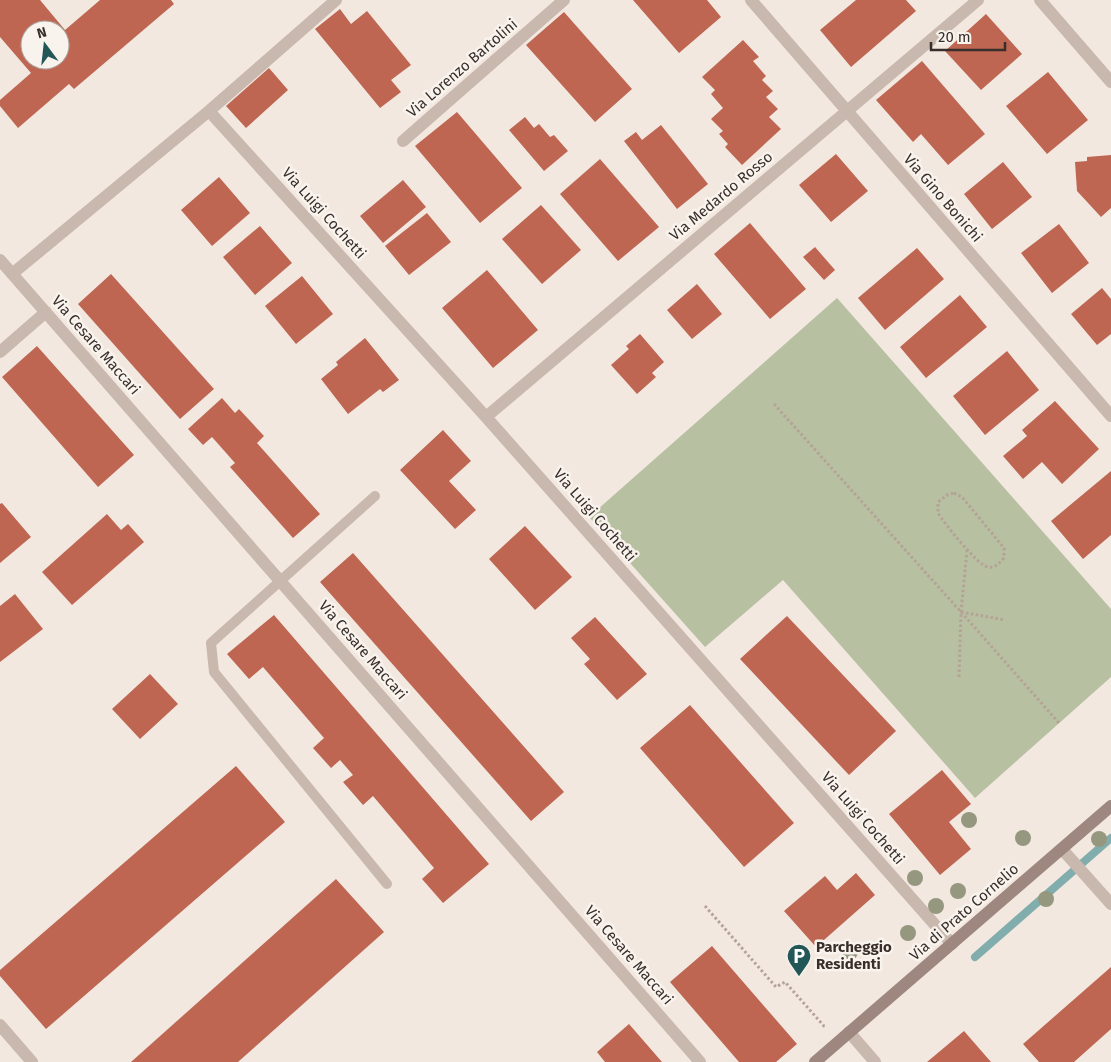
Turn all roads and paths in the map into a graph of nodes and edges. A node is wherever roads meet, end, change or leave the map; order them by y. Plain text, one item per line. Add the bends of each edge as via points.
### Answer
1 (336, 0) edge
2 (564, 0) edge
3 (751, 0) edge
4 (978, 0) edge
5 (1040, 0) edge
6 (1111, 82) edge
7 (209, 111) junction
8 (846, 112) junction
9 (404, 141) dead end
10 (0, 260) edge
11 (12, 274) junction
12 (46, 312) junction
13 (0, 352) edge
14 (774, 404) dead end
15 (486, 416) junction
16 (1111, 416) edge
17 (376, 496) dead end
18 (968, 550) junction
19 (280, 581) junction
20 (961, 612) junction
21 (1005, 620) dead end
22 (959, 677) dead end
23 (1059, 724) dead end
24 (1111, 806) edge
25 (1062, 849) junction
26 (387, 884) dead end
27 (1111, 904) edge
28 (706, 906) dead end
29 (952, 944) junction
30 (0, 1025) edge
31 (849, 1032) junction
32 (32, 1062) edge
33 (700, 1062) edge
34 (815, 1062) edge
35 (875, 1062) edge

1 - 7 street
2 - 9 street, Via Lorenzo Bartolini
3 - 8 street, Via Gino Bonichi
4 - 8 street, Via Medardo Rosso
5 - 6 street
7 - 11 street
7 - 15 street, Via Luigi Cochetti
8 - 15 street, Via Medardo Rosso
8 - 16 street, Via Gino Bonichi
10 - 11 street, Via Cesare Maccari
11 - 12 street, Via Cesare Maccari
12 - 13 street
12 - 19 street, Via Cesare Maccari
14 - 20 path
15 - 29 street, Via Luigi Cochetti
17 - 19 lane
18 - 18 path via 938,513 938,502 947,495 954,493 962,497 1002,544 1005,552 997,566 989,568 978,563
18 - 20 path
19 - 26 lane via 211,642 214,672
19 - 33 street, Via Cesare Maccari
20 - 21 path
20 - 22 path
20 - 23 path
24 - 25 street, Via di Prato Cornelio
25 - 27 street
25 - 29 street, Via di Prato Cornelio
28 - 31 path via 776,987 784,982 824,1026
29 - 31 street, Via di Prato Cornelio
30 - 32 street
31 - 34 street, Via di Prato Cornelio
31 - 35 street

